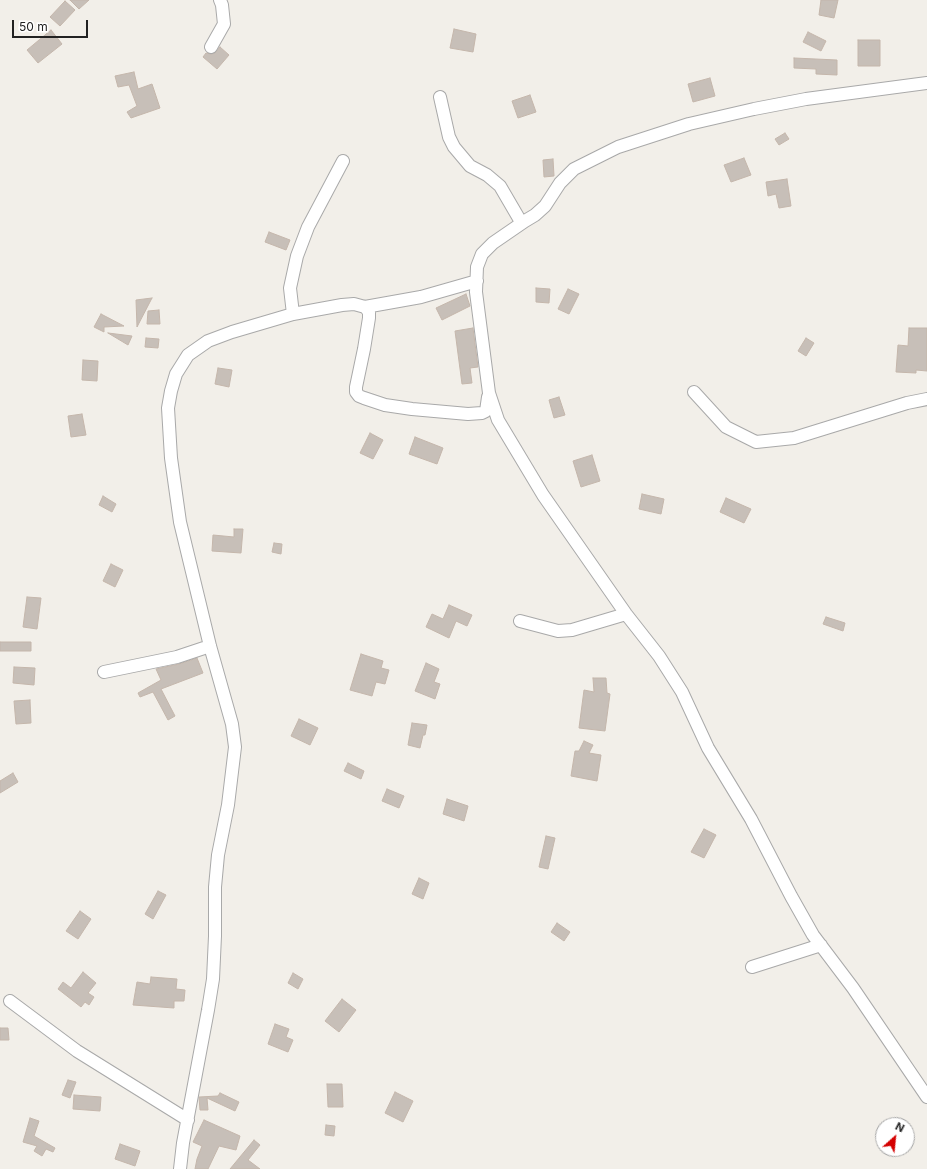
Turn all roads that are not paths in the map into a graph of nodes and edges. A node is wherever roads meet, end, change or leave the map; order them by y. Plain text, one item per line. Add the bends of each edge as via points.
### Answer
1 (220, 0) edge
2 (211, 47) dead end
3 (927, 83) edge
4 (440, 97) dead end
5 (343, 161) dead end
6 (525, 220) junction
7 (477, 281) junction
8 (365, 308) junction
9 (293, 314) junction
10 (694, 392) dead end
11 (489, 393) junction
12 (927, 399) edge
13 (626, 614) junction
14 (520, 621) dead end
15 (210, 646) junction
16 (104, 672) dead end
17 (821, 945) junction
18 (752, 967) dead end
19 (10, 1001) dead end
20 (927, 1097) edge
21 (188, 1120) junction
22 (180, 1169) edge

1 - 2 street via 224,24
3 - 6 street via 799,101 689,124 656,134 618,147 574,169 560,183 545,206
4 - 6 street via 449,137 454,147 470,166 488,175 500,186 521,222
5 - 9 street via 308,227 296,256 290,288
6 - 7 street via 482,254 477,268
7 - 8 street via 421,297
7 - 11 street via 476,292
8 - 9 street via 354,304 342,305
8 - 11 street via 369,312 369,318 356,388 359,396 385,405 412,409 482,414 486,411
9 - 15 street via 208,341 188,355 176,374 171,391 168,408 171,458 180,522
10 - 12 street via 726,427 756,442 794,438
11 - 13 street via 498,420 543,495
13 - 14 street via 572,630 558,630
13 - 17 street via 682,692 708,748 751,819 790,896
15 - 16 street via 177,657
15 - 21 street via 232,724 235,747 228,805 218,855 213,979
17 - 18 street
17 - 20 street
19 - 21 street via 77,1051
21 - 22 street

